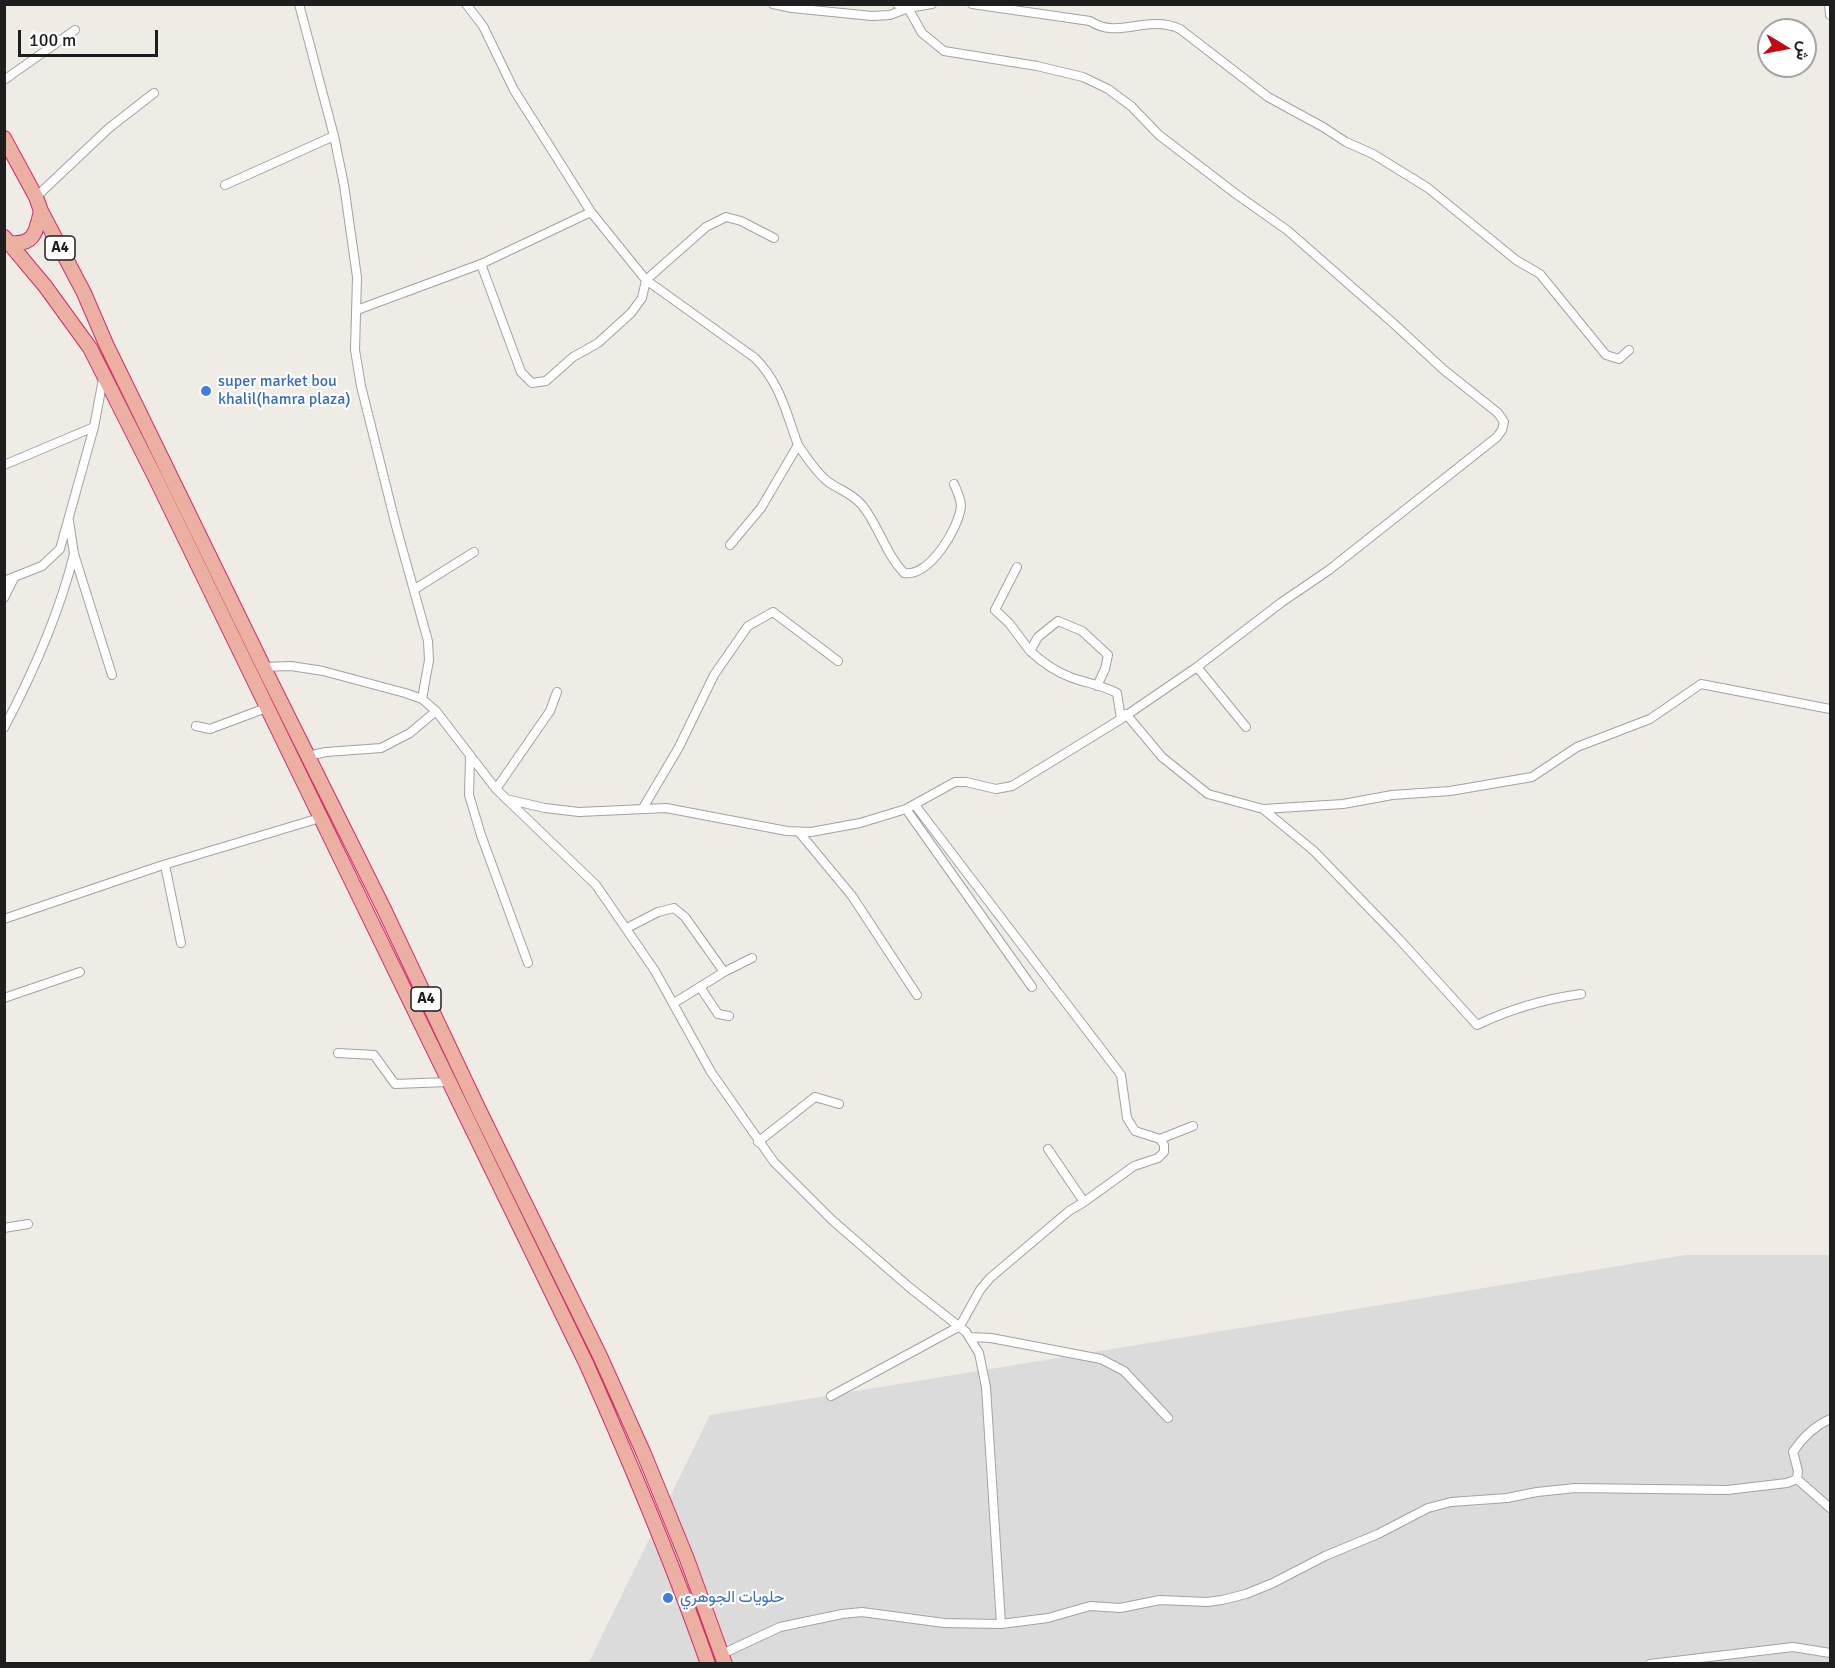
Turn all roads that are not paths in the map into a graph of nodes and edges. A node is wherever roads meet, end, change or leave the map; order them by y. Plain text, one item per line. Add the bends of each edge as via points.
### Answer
1 (299, 4) edge
2 (466, 4) edge
3 (773, 4) edge
4 (897, 4) edge
5 (932, 4) edge
6 (972, 4) edge
7 (1829, 4) edge
8 (908, 8) junction
9 (1830, 15) edge
10 (75, 30) dead end
11 (4, 80) edge
12 (154, 93) dead end
13 (334, 136) junction
14 (4, 138) edge
15 (8, 150) edge
16 (225, 185) dead end
17 (36, 197) junction
18 (41, 211) junction
19 (591, 212) junction
20 (774, 238) dead end
21 (8, 240) edge
22 (482, 264) junction
23 (646, 280) junction
24 (357, 310) junction
25 (1629, 350) dead end
26 (104, 375) junction
27 (94, 427) junction
28 (798, 445) junction
29 (4, 465) edge
30 (954, 484) dead end
31 (69, 520) junction
32 (730, 545) dead end
33 (474, 552) dead end
34 (74, 554) junction
35 (1017, 567) dead end
36 (14, 578) junction
37 (4, 581) edge
38 (415, 589) junction
39 (4, 598) edge
40 (1030, 651) junction
41 (838, 661) dead end
42 (263, 667) junction
43 (1197, 667) junction
44 (112, 675) dead end
45 (1098, 686) junction
46 (556, 692) dead end
47 (422, 699) junction
48 (266, 708) junction
49 (1830, 709) edge
50 (436, 711) junction
51 (1124, 716) junction
52 (196, 726) dead end
53 (1246, 727) dead end
54 (4, 728) edge
55 (308, 756) junction
56 (470, 758) junction
57 (496, 789) junction
58 (506, 799) junction
59 (915, 805) junction
60 (643, 808) junction
61 (906, 809) junction
62 (1263, 809) junction
63 (320, 818) junction
64 (799, 832) junction
65 (165, 865) junction
66 (4, 919) edge
67 (627, 928) junction
68 (181, 943) dead end
69 (752, 958) dead end
70 (528, 963) dead end
71 (80, 972) dead end
72 (724, 972) junction
73 (700, 987) junction
74 (1032, 987) dead end
75 (918, 994) dead end
76 (1581, 994) dead end
77 (4, 998) edge
78 (674, 1003) junction
79 (729, 1016) dead end
80 (339, 1053) dead end
81 (448, 1082) junction
82 (839, 1104) dead end
83 (1193, 1126) dead end
84 (1160, 1139) junction
85 (758, 1142) junction
86 (1048, 1149) dead end
87 (1084, 1202) junction
88 (28, 1224) dead end
89 (4, 1228) edge
90 (960, 1326) junction
91 (971, 1337) junction
92 (831, 1396) dead end
93 (1168, 1418) dead end
94 (1830, 1419) edge
95 (1797, 1479) junction
96 (1830, 1508) edge
97 (1001, 1624) junction
98 (1830, 1653) edge
99 (724, 1659) edge
100 (708, 1664) edge
101 (1650, 1664) edge

1 - 13 street
2 - 19 street via 483,26 514,90
3 - 8 street via 872,16
4 - 8 street
5 - 8 street
6 - 25 street via 1090,21 1100,28 1162,23 1179,29 1268,97 1428,188 1516,260 1540,274 1606,355 1619,359
7 - 9 street
8 - 43 street via 922,33 944,51 1037,66 1083,77 1108,89 1159,135 1287,230 1502,417 1504,426 1497,437 1329,570
10 - 11 street
12 - 17 street via 109,128
13 - 16 street
13 - 24 street via 354,251
14 - 15 highway
15 - 17 highway, A4
17 - 18 highway, A4
18 - 21 highway via 32,238 20,244
18 - 42 highway, A4
19 - 22 street
19 - 23 street
20 - 23 street via 726,217 706,227
21 - 26 highway, A4 via 90,348
22 - 23 street via 521,372 538,384 623,321 642,298
22 - 24 street
23 - 28 street via 768,371 778,387
24 - 38 street via 355,350 361,386
26 - 27 street
26 - 48 highway, A4
27 - 29 street
27 - 31 street
28 - 30 street via 828,482 852,495 863,507 889,555 904,573 924,568 947,540 961,505
28 - 32 street via 761,508
31 - 34 street
31 - 36 street via 60,549 50,560
33 - 38 street
34 - 44 street
34 - 54 street via 43,651
35 - 40 street via 995,610
36 - 37 street
36 - 39 street
38 - 47 street via 428,641
40 - 45 street via 1046,666
40 - 45 street via 1038,638 1058,621 1082,631 1108,655
41 - 60 street via 772,612 748,626 714,675 679,747
42 - 47 street via 323,671
42 - 55 highway, A4
43 - 51 street
43 - 53 street
45 - 51 street via 1117,693
46 - 57 street via 550,711
47 - 50 street
48 - 52 street via 210,729
48 - 63 highway, A4
49 - 62 street via 1701,684 1650,719 1576,747 1532,777 1343,804
50 - 55 street via 410,733 381,748
50 - 56 street
51 - 59 street via 1012,786 996,789 955,782
51 - 62 street via 1162,757 1208,794
55 - 99 highway, A4 via 600,1356 644,1454
56 - 57 street
56 - 70 street via 469,795
57 - 58 street
58 - 60 street via 579,812
58 - 67 street via 596,885
59 - 61 street
59 - 84 street via 1121,1075 1127,1118 1135,1131
60 - 64 street via 678,810
61 - 64 street via 833,829
61 - 74 street
62 - 76 street via 1314,851 1477,1025 1521,1008
63 - 65 street
63 - 81 highway, A4
64 - 75 street via 852,896
65 - 66 street
65 - 68 street
67 - 72 street via 674,908
67 - 78 street
69 - 72 street
71 - 77 street
72 - 73 street
73 - 78 street
73 - 79 street via 718,1014
78 - 85 street via 711,1072
80 - 81 street via 374,1056 395,1084
81 - 100 highway, A4 via 586,1363 665,1548
82 - 85 street via 815,1097
83 - 84 street
84 - 87 street via 1164,1152 1158,1158 1134,1166
85 - 90 street via 831,1220
86 - 87 street
87 - 90 street via 990,1278
88 - 89 street
90 - 91 street
90 - 92 street
91 - 93 street via 1101,1359 1124,1371
91 - 97 street via 982,1362 986,1387
94 - 95 street via 1804,1437 1793,1452
95 - 96 street
95 - 97 street via 1727,1490 1575,1488 1450,1502 1428,1508 1273,1583 1235,1597 1207,1602 1160,1600 1120,1608 1090,1606 1048,1618
97 - 99 street via 944,1623 862,1612 843,1614 780,1628
98 - 101 street via 1793,1647

